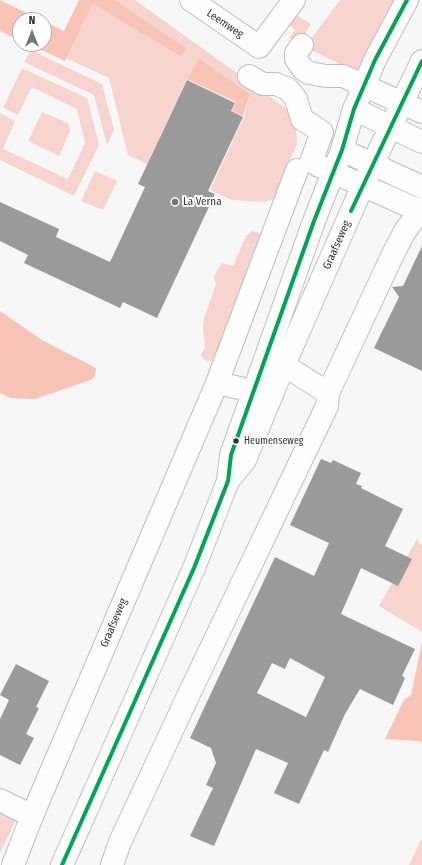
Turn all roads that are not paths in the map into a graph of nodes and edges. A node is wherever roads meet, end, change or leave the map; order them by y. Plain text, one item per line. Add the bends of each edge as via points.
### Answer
1 (191, 0) edge
2 (294, 0) edge
3 (407, 0) edge
4 (302, 45) dead end
5 (422, 61) edge
6 (309, 73) junction
7 (249, 76) dead end
8 (365, 85) junction
9 (296, 99) junction
10 (401, 103) junction
11 (354, 110) junction
12 (422, 112) edge
13 (390, 127) junction
14 (422, 142) edge
15 (342, 150) junction
16 (303, 163) junction
17 (372, 164) junction
18 (333, 172) junction
19 (363, 185) junction
20 (422, 187) edge
21 (421, 210) edge
22 (284, 365) junction
23 (217, 383) junction
24 (253, 391) junction
25 (328, 393) junction
26 (228, 481) junction
27 (0, 800) edge
28 (32, 816) junction
29 (13, 865) edge
30 (62, 865) edge
31 (112, 865) edge

1 - 2 street, Leemweg via 259,47
3 - 8 street, Graafseweg
4 - 6 street via 296,53 296,59 303,70
5 - 10 street, Graafseweg
6 - 8 street via 343,76
6 - 9 street
7 - 9 street via 263,84 282,86 292,92
8 - 10 street
8 - 11 street, Graafseweg
9 - 16 street, Graafseweg via 302,119 322,132
10 - 12 street
10 - 13 street, Graafseweg
11 - 13 street
11 - 15 street, Graafseweg
13 - 14 street
13 - 17 street, Graafseweg
15 - 17 street
15 - 18 street, Graafseweg
16 - 18 street
16 - 23 street, Graafseweg
17 - 19 street, Graafseweg
17 - 20 street
18 - 19 street
18 - 24 street, Graafseweg
19 - 21 street
19 - 22 street, Graafseweg
21 - 25 street via 405,231 394,252
22 - 25 street
22 - 26 street, Graafseweg via 245,460
23 - 24 street
23 - 28 street, Graafseweg
24 - 26 street, Graafseweg via 231,455
25 - 31 street via 327,406 189,694 120,842
26 - 30 street, Graafseweg via 192,575
27 - 28 street
28 - 29 street, Graafseweg

